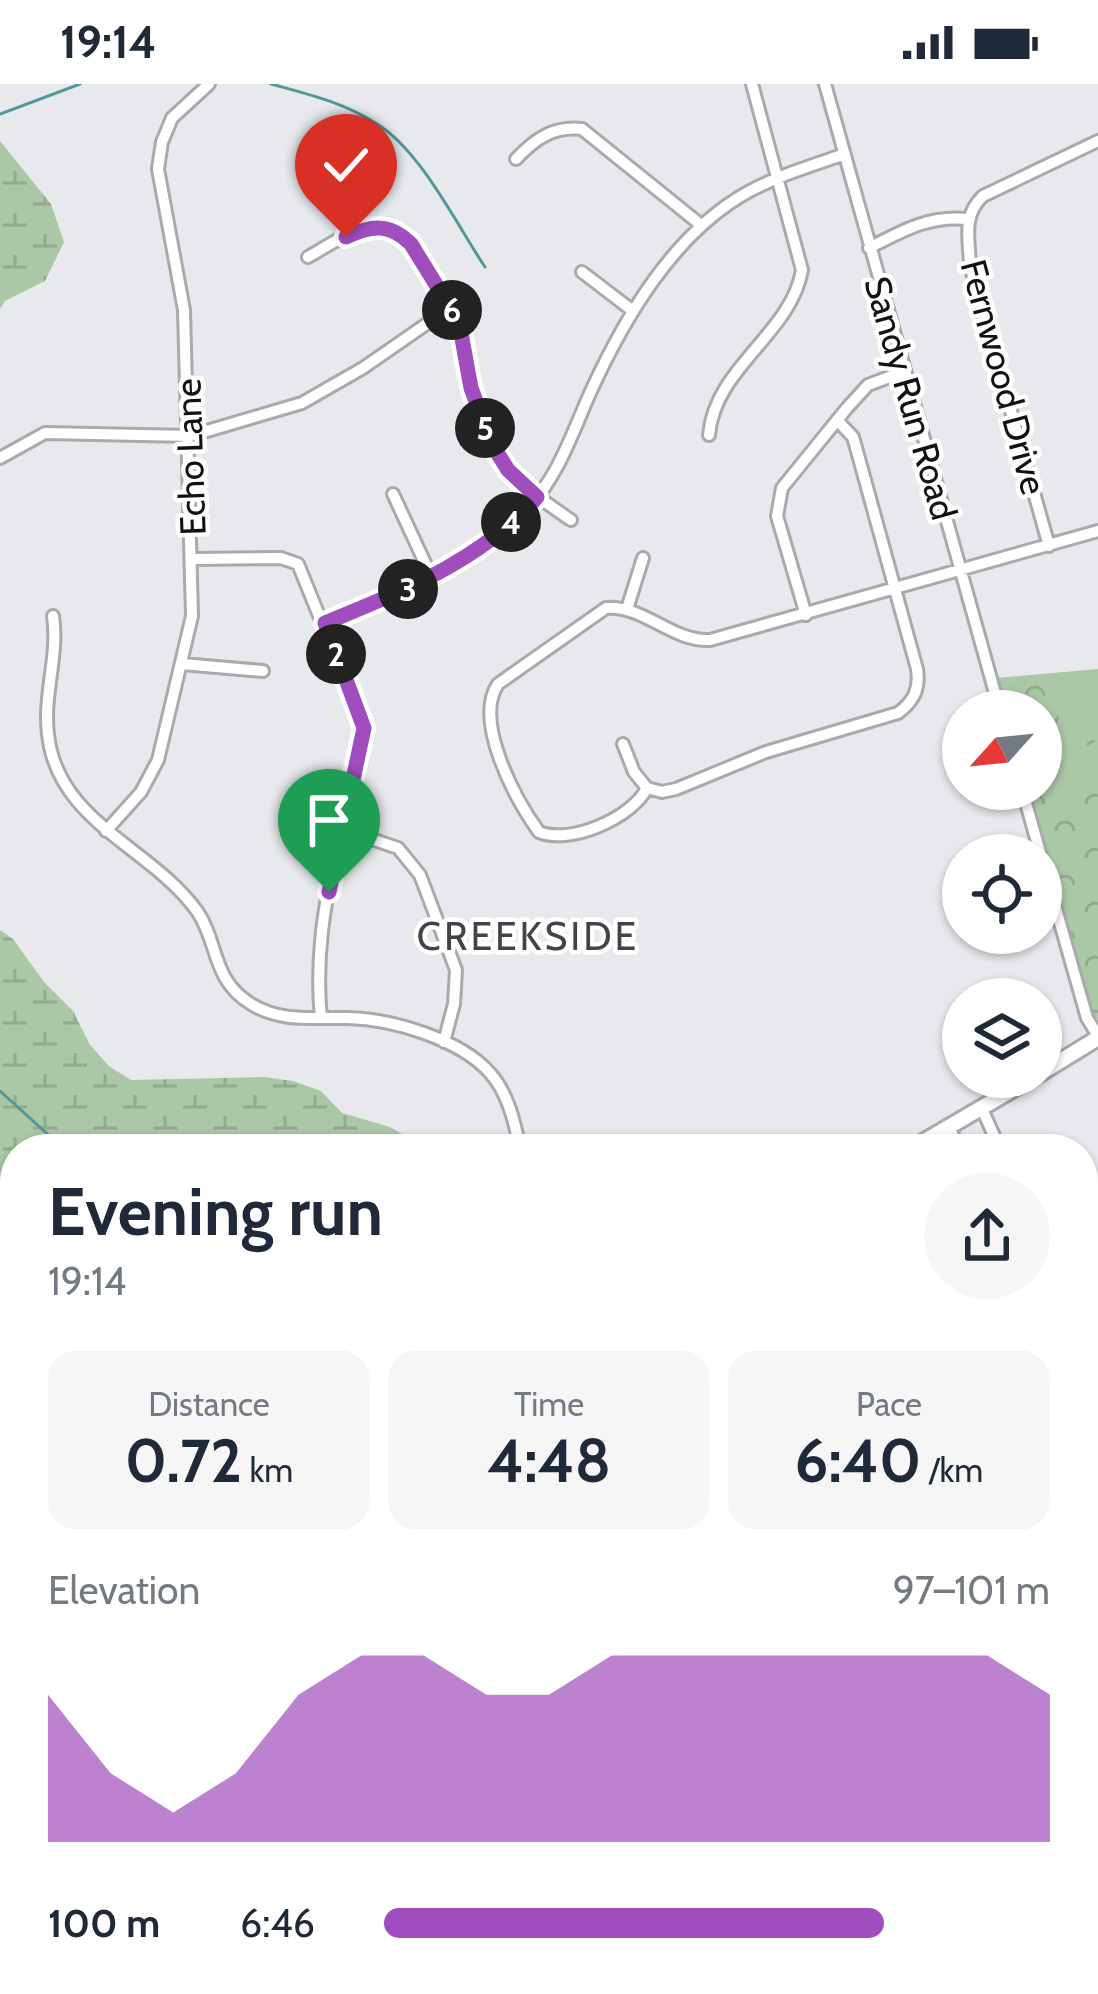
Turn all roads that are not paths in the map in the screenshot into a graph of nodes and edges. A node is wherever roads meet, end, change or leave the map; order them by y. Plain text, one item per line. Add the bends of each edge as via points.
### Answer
1 (209, 84) edge
2 (752, 84) edge
3 (825, 84) edge
4 (1098, 141) edge
5 (842, 155) junction
6 (515, 159) dead end
7 (779, 178) junction
8 (967, 219) junction
9 (701, 225) junction
10 (869, 248) junction
11 (308, 257) dead end
12 (583, 272) dead end
13 (451, 307) junction
14 (633, 311) junction
15 (905, 371) junction
16 (837, 420) junction
17 (710, 435) dead end
18 (190, 436) junction
19 (0, 458) edge
20 (393, 494) dead end
21 (537, 497) junction
22 (571, 520) dead end
23 (1098, 531) edge
24 (1049, 546) junction
25 (643, 558) dead end
26 (193, 559) junction
27 (960, 573) junction
28 (432, 578) junction
29 (895, 591) junction
30 (628, 609) junction
31 (806, 615) junction
32 (52, 616) dead end
33 (325, 623) junction
34 (182, 664) junction
35 (263, 671) dead end
36 (994, 690) edge
37 (623, 744) dead end
38 (647, 788) junction
39 (1028, 810) edge
40 (342, 829) junction
41 (106, 831) junction
42 (321, 1018) junction
43 (1098, 1037) edge
44 (443, 1042) junction
45 (1062, 1060) edge
46 (1000, 1098) edge
47 (982, 1109) junction
48 (949, 1128) junction
49 (516, 1134) edge
50 (938, 1134) edge
51 (952, 1134) edge
52 (993, 1134) edge

1 - 18 street, Echo Lane via 172,118 158,169 180,278
2 - 7 street
3 - 5 street, Sandy Run Road
4 - 8 street, Fernwood Drive via 983,196
5 - 7 street
5 - 10 street, Sandy Run Road
6 - 9 street via 539,137 582,129
7 - 9 street
7 - 17 street via 800,254 799,288 722,389
8 - 10 street via 916,224
8 - 24 street, Fernwood Drive via 970,265
9 - 14 street
10 - 15 street, Sandy Run Road
11 - 13 street via 363,229 394,230
12 - 14 street
13 - 18 street via 323,394
13 - 21 street via 493,446
14 - 21 street
15 - 16 street via 868,385
15 - 27 street, Sandy Run Road
16 - 29 street via 853,437
16 - 31 street via 777,501
18 - 19 street via 59,430
18 - 26 street, Echo Lane
20 - 28 street
21 - 22 street
21 - 28 street
23 - 24 street
24 - 27 street
25 - 30 street
26 - 33 street via 291,559
26 - 34 street, Echo Lane
27 - 29 street
27 - 36 street, Sandy Run Road
28 - 33 street
29 - 31 street
29 - 38 street via 919,680 908,706 676,788
30 - 31 street via 699,641
30 - 38 street via 598,613 498,684 488,710 503,763 539,832 586,829 626,812
32 - 41 street via 50,749 80,807
33 - 40 street via 364,728
34 - 35 street
34 - 41 street, Echo Lane via 149,780
37 - 38 street
39 - 43 street
40 - 42 street via 321,927
40 - 44 street via 398,848 420,875 456,970
41 - 42 street via 197,912 219,970 238,994 273,1014
42 - 44 street via 382,1020
43 - 45 main road
44 - 49 street via 493,1076
46 - 47 main road
47 - 48 main road
47 - 52 street
48 - 50 main road
48 - 51 street

